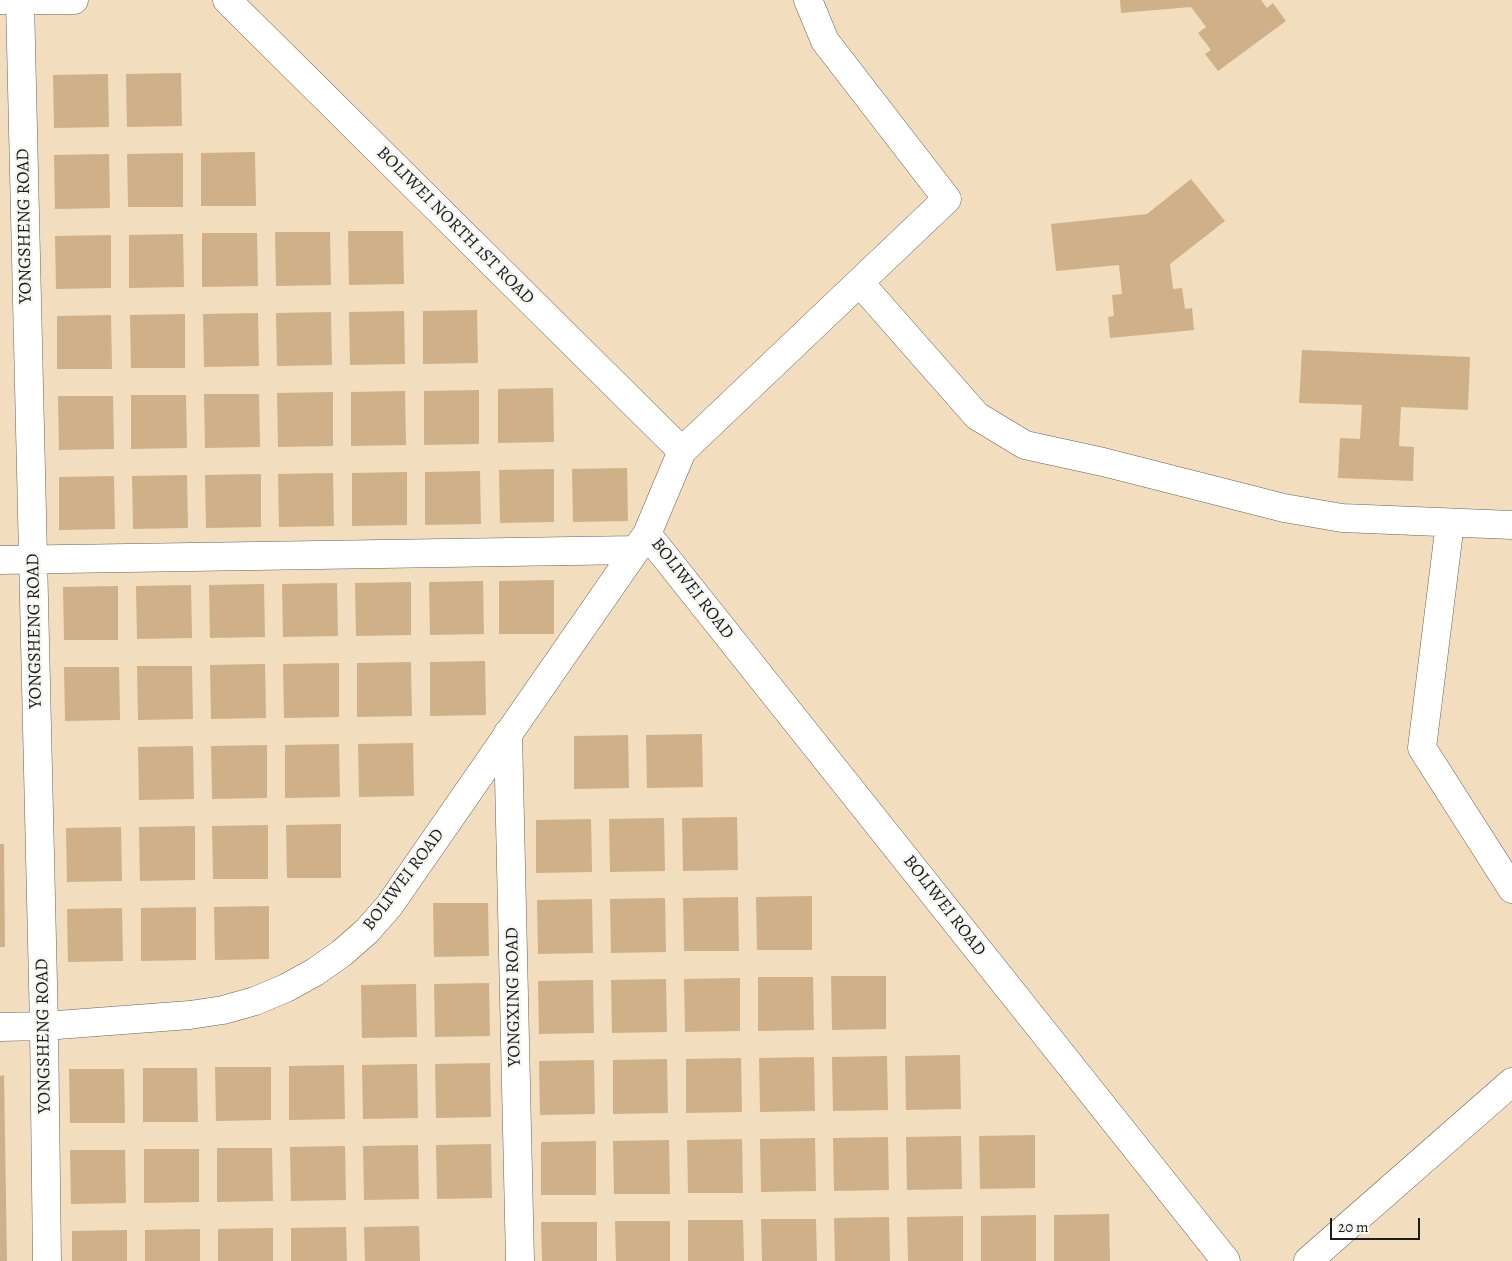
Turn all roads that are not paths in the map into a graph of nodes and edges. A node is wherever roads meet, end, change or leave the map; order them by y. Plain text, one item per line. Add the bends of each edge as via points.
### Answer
1 (0, 0) edge
2 (20, 0) edge
3 (74, 0) edge
4 (227, 0) edge
5 (808, 0) edge
6 (860, 283) junction
7 (682, 451) junction
8 (1450, 523) junction
9 (1512, 525) edge
10 (642, 542) junction
11 (33, 559) junction
12 (0, 560) edge
13 (508, 733) junction
14 (1512, 889) edge
15 (44, 1026) junction
16 (0, 1027) edge
17 (1512, 1082) edge
18 (48, 1261) edge
19 (520, 1261) edge
20 (1226, 1261) edge
21 (1308, 1261) edge

1 - 2 street
2 - 3 street
2 - 11 street, YONGSHENG ROAD
4 - 7 street, BOLIWEI NORTH 1ST ROAD
5 - 6 street via 825,40 947,199
6 - 7 street
6 - 8 street via 978,416 1025,445 1284,508 1342,518
7 - 10 street
8 - 9 street
8 - 14 street via 1422,748
10 - 11 street
10 - 13 street, BOLIWEI ROAD
10 - 20 street, BOLIWEI ROAD
11 - 12 street
11 - 15 street, YONGSHENG ROAD
13 - 15 street, BOLIWEI ROAD via 389,906 367,931 315,972 255,1001 223,1010
13 - 19 street, YONGXING ROAD
15 - 16 street, BOLIWEI ROAD
15 - 18 street, YONGSHENG ROAD
17 - 21 street

